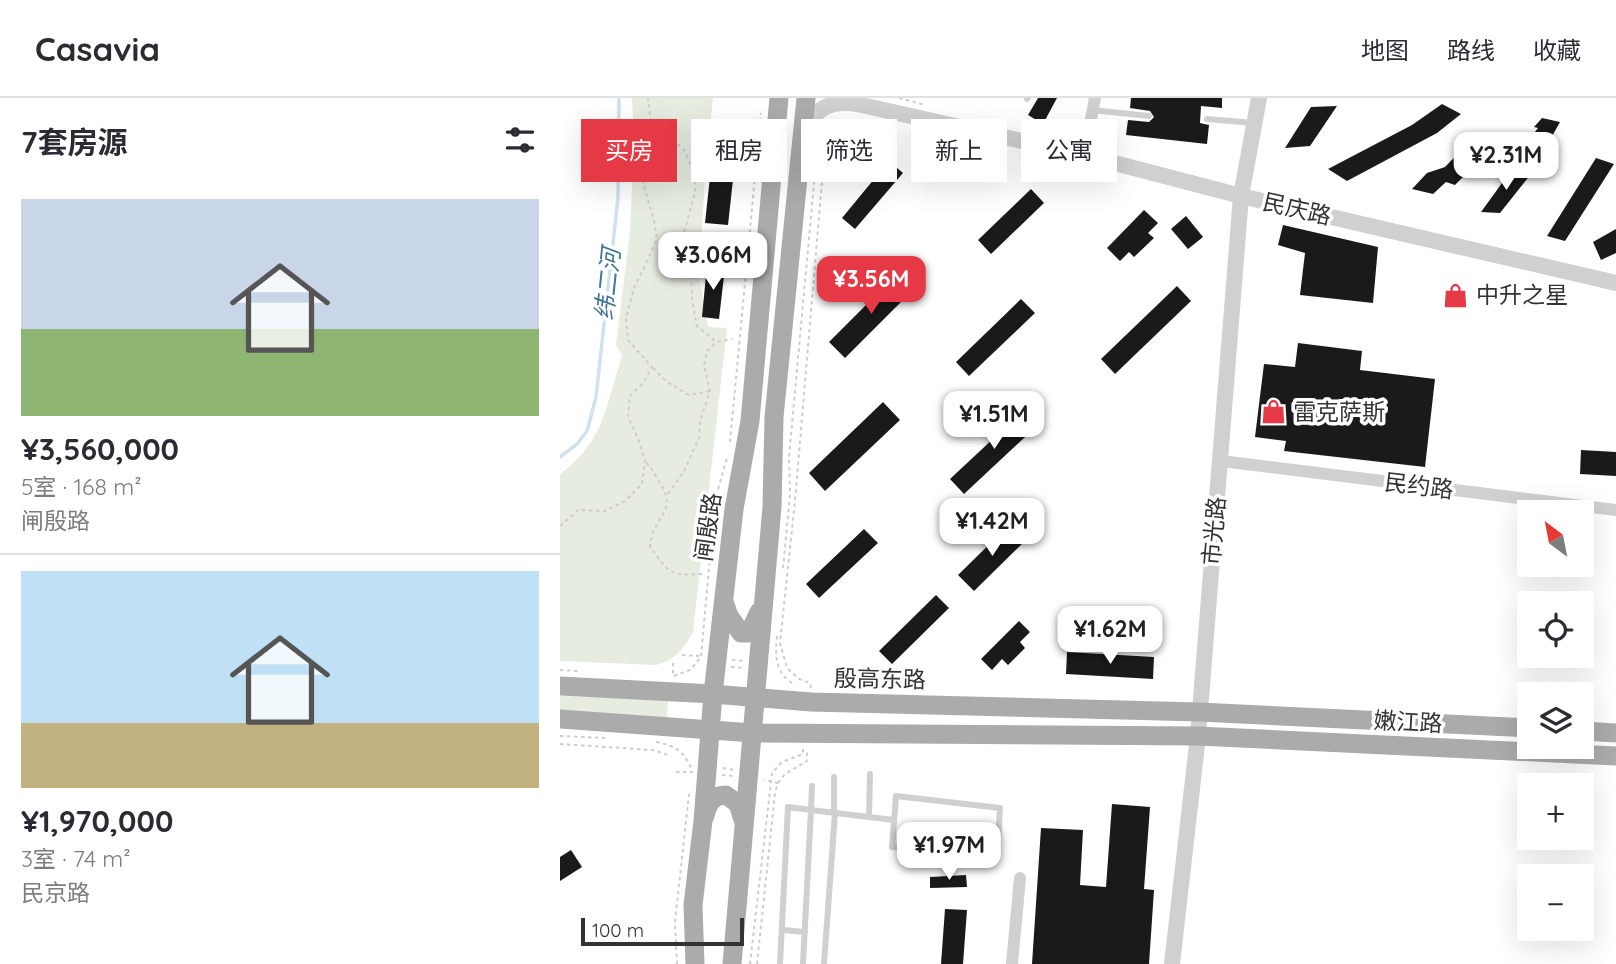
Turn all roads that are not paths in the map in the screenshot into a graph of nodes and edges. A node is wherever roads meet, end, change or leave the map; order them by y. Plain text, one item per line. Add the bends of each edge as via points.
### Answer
1 (779, 98) edge
2 (806, 98) edge
3 (1259, 98) edge
4 (836, 101) edge
5 (1093, 104) edge
6 (1149, 116) dead end
7 (804, 119) edge
8 (812, 119) edge
9 (1207, 119) dead end
10 (1255, 124) junction
11 (1021, 141) edge
12 (801, 155) edge
13 (1117, 164) edge
14 (1241, 196) junction
15 (1616, 283) edge
16 (1221, 461) junction
17 (1616, 510) edge
18 (771, 596) junction
19 (724, 601) junction
20 (560, 686) edge
21 (713, 694) junction
22 (756, 696) junction
23 (1199, 712) junction
24 (560, 719) edge
25 (1517, 728) edge
26 (711, 730) junction
27 (1594, 732) edge
28 (754, 733) junction
29 (1616, 733) edge
30 (1198, 736) junction
31 (1616, 756) edge
32 (870, 774) dead end
33 (834, 777) dead end
34 (812, 786) dead end
35 (811, 810) junction
36 (835, 813) junction
37 (869, 817) junction
38 (894, 820) junction
39 (703, 821) junction
40 (744, 824) junction
41 (1020, 878) dead end
42 (782, 930) junction
43 (805, 932) junction
44 (695, 964) edge
45 (732, 964) edge
46 (780, 964) edge
47 (803, 964) edge
48 (824, 964) edge
49 (1012, 964) edge
50 (1172, 964) edge

1 - 19 main road, 闸殷路 via 750,421
2 - 7 main road
3 - 10 street, 市光路
4 - 8 street
4 - 11 street, 民庆路
5 - 6 lane
9 - 10 lane
10 - 14 street, 市光路
12 - 18 main road via 774,417
13 - 14 street, 民庆路
14 - 15 street, 民庆路
14 - 16 street, 市光路
16 - 17 street, 民约路
16 - 23 street, 市光路
18 - 19 main road via 745,634 737,629
18 - 22 main road
19 - 21 main road, 闸殷路 via 711,660
20 - 21 main road, 殷高东路
21 - 22 main road, 殷高东路
21 - 26 main road, 闸殷路
22 - 23 main road, 殷高东路
22 - 28 main road
23 - 25 main road, 嫩江路
23 - 30 street, 市光路
24 - 26 main road
26 - 28 main road
26 - 39 main road, 闸殷路 via 697,768
27 - 29 main road
28 - 30 main road
28 - 40 main road
30 - 31 main road, 嫩江路
30 - 50 street, 市光路
32 - 37 lane
33 - 36 lane
34 - 35 lane
35 - 36 lane
35 - 42 lane via 788,807
35 - 43 lane
36 - 37 lane
36 - 48 lane
37 - 38 lane
38 - 38 lane via 896,796 1000,808 997,858 892,847
39 - 40 main road via 709,804 726,795 738,804
39 - 44 main road, 闸殷路 via 694,905
40 - 45 main road
41 - 49 street
42 - 43 lane
42 - 46 lane
43 - 47 lane

